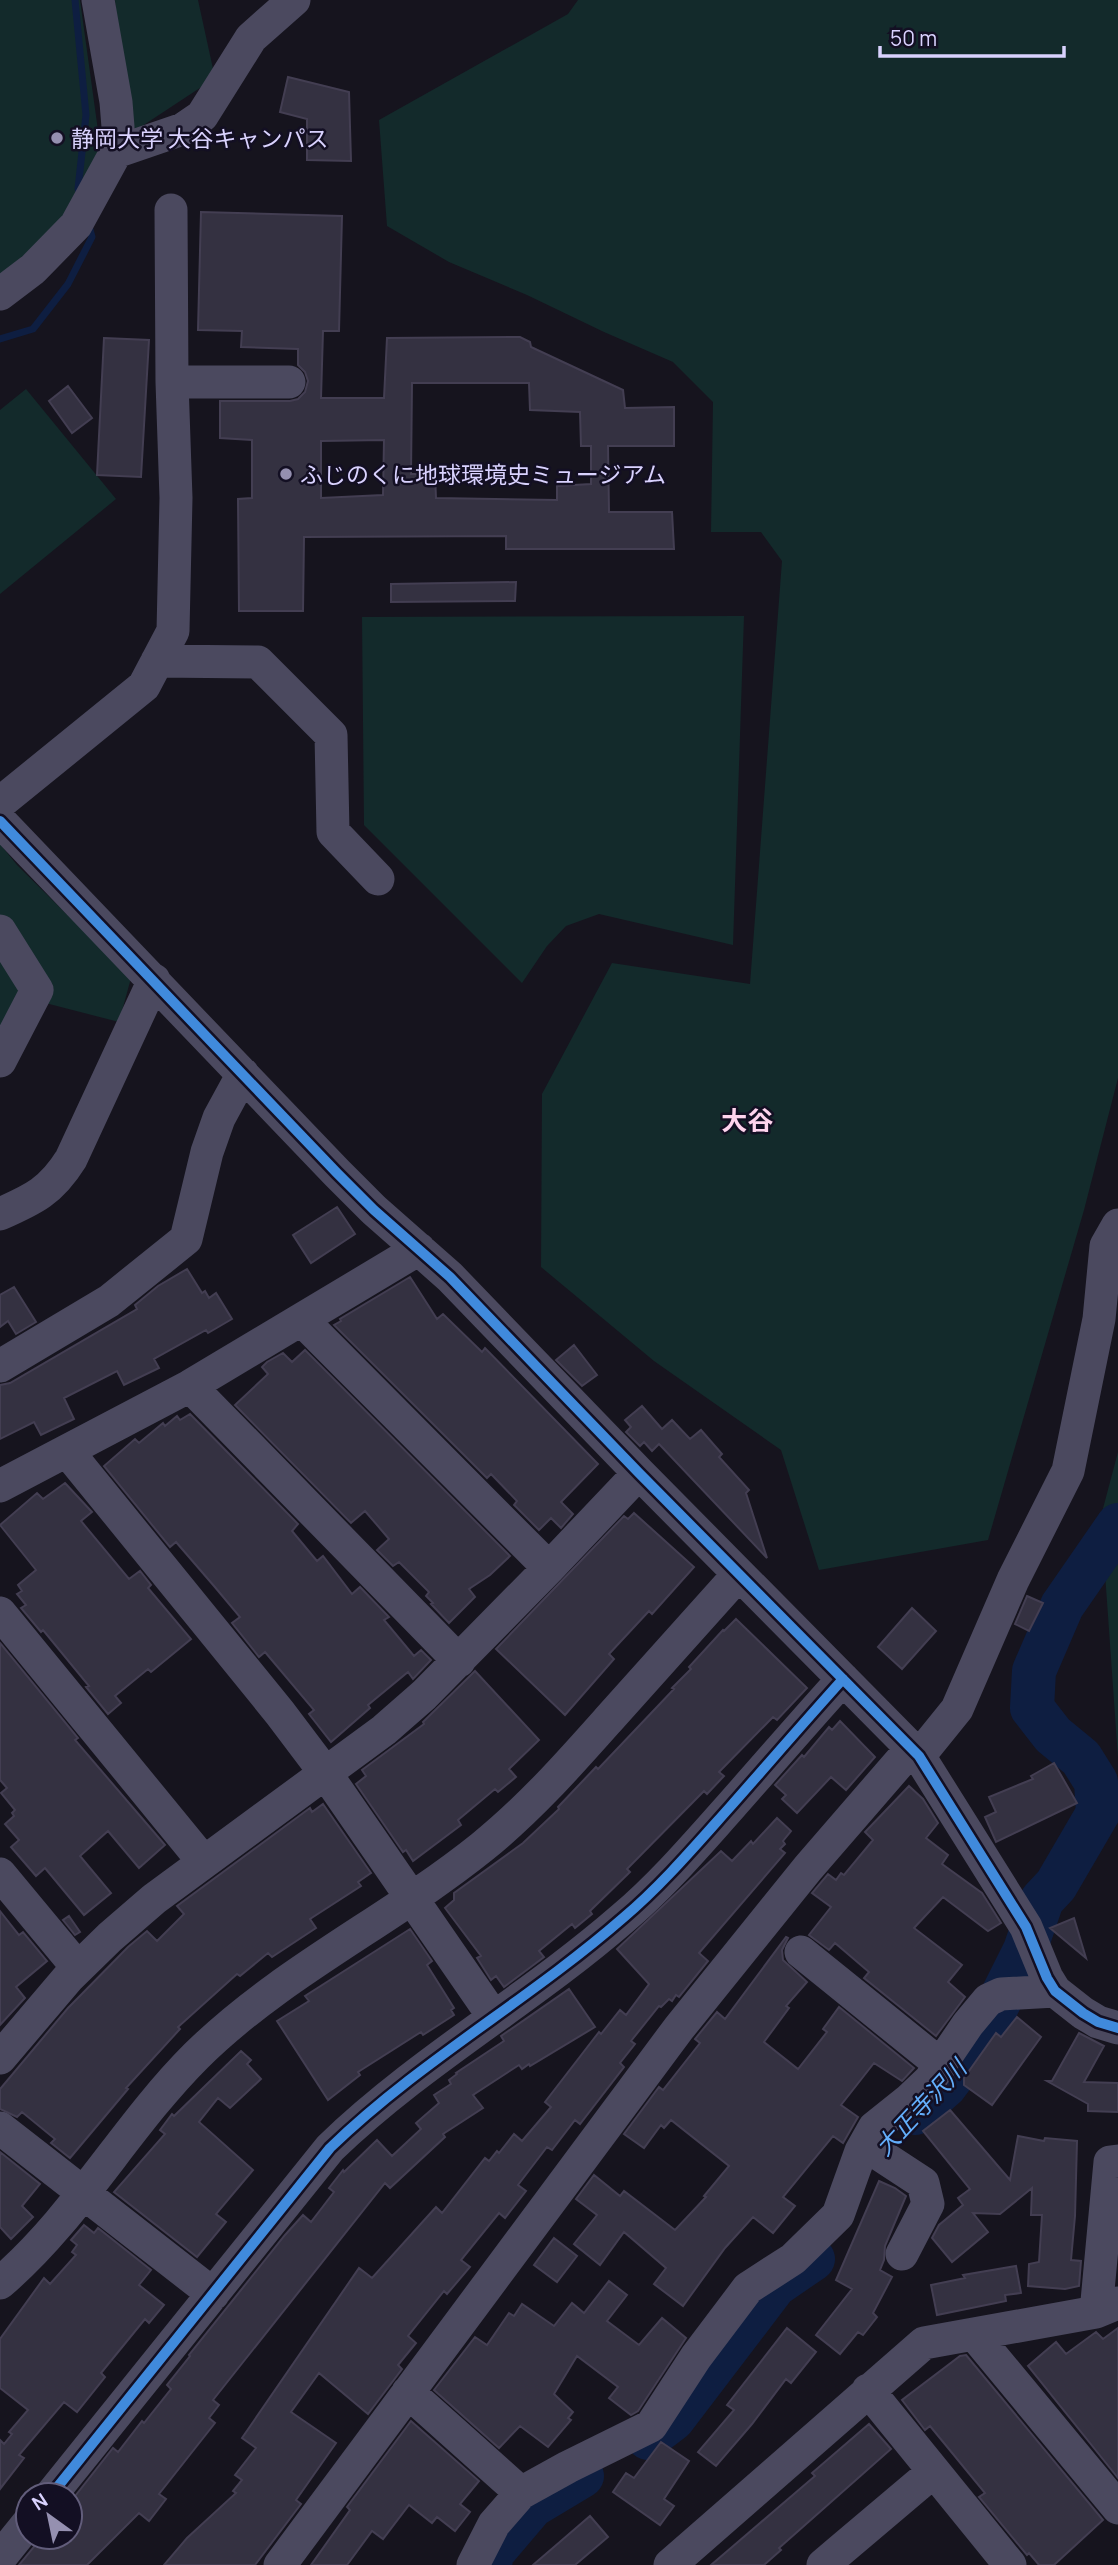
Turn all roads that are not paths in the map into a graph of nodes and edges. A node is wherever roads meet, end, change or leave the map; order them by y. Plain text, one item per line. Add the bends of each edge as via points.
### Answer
1 (98, 0) edge
2 (294, 0) edge
3 (116, 152) junction
4 (171, 210) dead end
5 (0, 294) edge
6 (172, 382) junction
7 (289, 382) dead end
8 (157, 660) junction
9 (0, 803) edge
10 (0, 821) edge
11 (379, 879) dead end
12 (0, 931) edge
13 (154, 980) junction
14 (0, 1061) edge
15 (243, 1074) junction
16 (0, 1214) edge
17 (1118, 1225) edge
18 (419, 1249) junction
19 (302, 1320) junction
20 (0, 1366) edge
21 (190, 1386) junction
22 (68, 1452) junction
23 (639, 1473) junction
24 (0, 1486) edge
25 (550, 1568) junction
26 (738, 1575) junction
27 (0, 1613) edge
28 (459, 1661) junction
29 (843, 1679) junction
30 (915, 1752) junction
31 (326, 1774) junction
32 (203, 1861) junction
33 (0, 1874) edge
34 (412, 1897) junction
35 (801, 1952) dead end
36 (78, 1969) junction
37 (1055, 1991) junction
38 (494, 2016) junction
39 (1118, 2028) edge
40 (0, 2057) edge
41 (941, 2065) junction
42 (0, 2128) edge
43 (871, 2149) junction
44 (1118, 2161) edge
45 (84, 2194) junction
46 (902, 2254) dead end
47 (1110, 2257) edge
48 (0, 2283) edge
49 (213, 2294) junction
50 (1107, 2308) edge
51 (974, 2334) junction
52 (868, 2390) junction
53 (408, 2392) junction
54 (933, 2472) junction
55 (62, 2481) edge
56 (521, 2493) junction
57 (1115, 2498) edge
58 (14, 2540) edge
59 (0, 2558) edge
60 (280, 2565) edge
61 (474, 2565) edge
62 (670, 2565) edge
63 (822, 2565) edge
64 (1010, 2565) edge

1 - 3 street via 116,102
2 - 3 street via 251,38 202,116 183,130
3 - 5 street via 76,225 33,269
4 - 6 street
6 - 7 street
6 - 8 street via 176,498 173,631
8 - 9 street via 144,686
8 - 11 street via 258,662 331,735 333,832
10 - 13 street
12 - 14 street via 37,990
13 - 15 street
13 - 16 street via 59,1179 41,1195
15 - 18 street via 374,1210
15 - 20 street via 207,1152 186,1239 109,1301
17 - 30 street via 1106,1246 1099,1319 1068,1471 1013,1580 957,1709
18 - 19 street
18 - 23 street
19 - 21 street
19 - 25 street
21 - 22 street
21 - 28 street
22 - 24 street
22 - 31 street
23 - 25 street
23 - 26 street
25 - 28 street
26 - 29 street
26 - 34 street via 533,1802 481,1848
27 - 32 street
28 - 31 street via 384,1730
29 - 30 street
29 - 38 street via 696,1846 625,1917
30 - 37 street via 1031,1938
30 - 53 street via 808,1868 679,2028
31 - 32 street
31 - 34 street
32 - 36 street
33 - 36 street
34 - 38 street
34 - 45 street via 296,1974 206,2047
35 - 41 street
36 - 40 street
37 - 39 street via 1098,2022
37 - 41 street via 1010,1993 988,2000
38 - 49 street via 376,2105 330,2148
41 - 43 street via 909,2101 874,2128
42 - 45 street
43 - 46 street via 923,2183 928,2204
43 - 56 street via 838,2215 793,2259 748,2288 651,2426
44 - 47 street via 1110,2162
45 - 48 street
45 - 49 street
47 - 50 street
49 - 55 street
50 - 51 street
51 - 52 street via 924,2343
51 - 57 street
52 - 54 street
52 - 62 street
53 - 56 street
53 - 60 street
54 - 63 street
54 - 64 street
56 - 61 street via 494,2524
58 - 59 street

